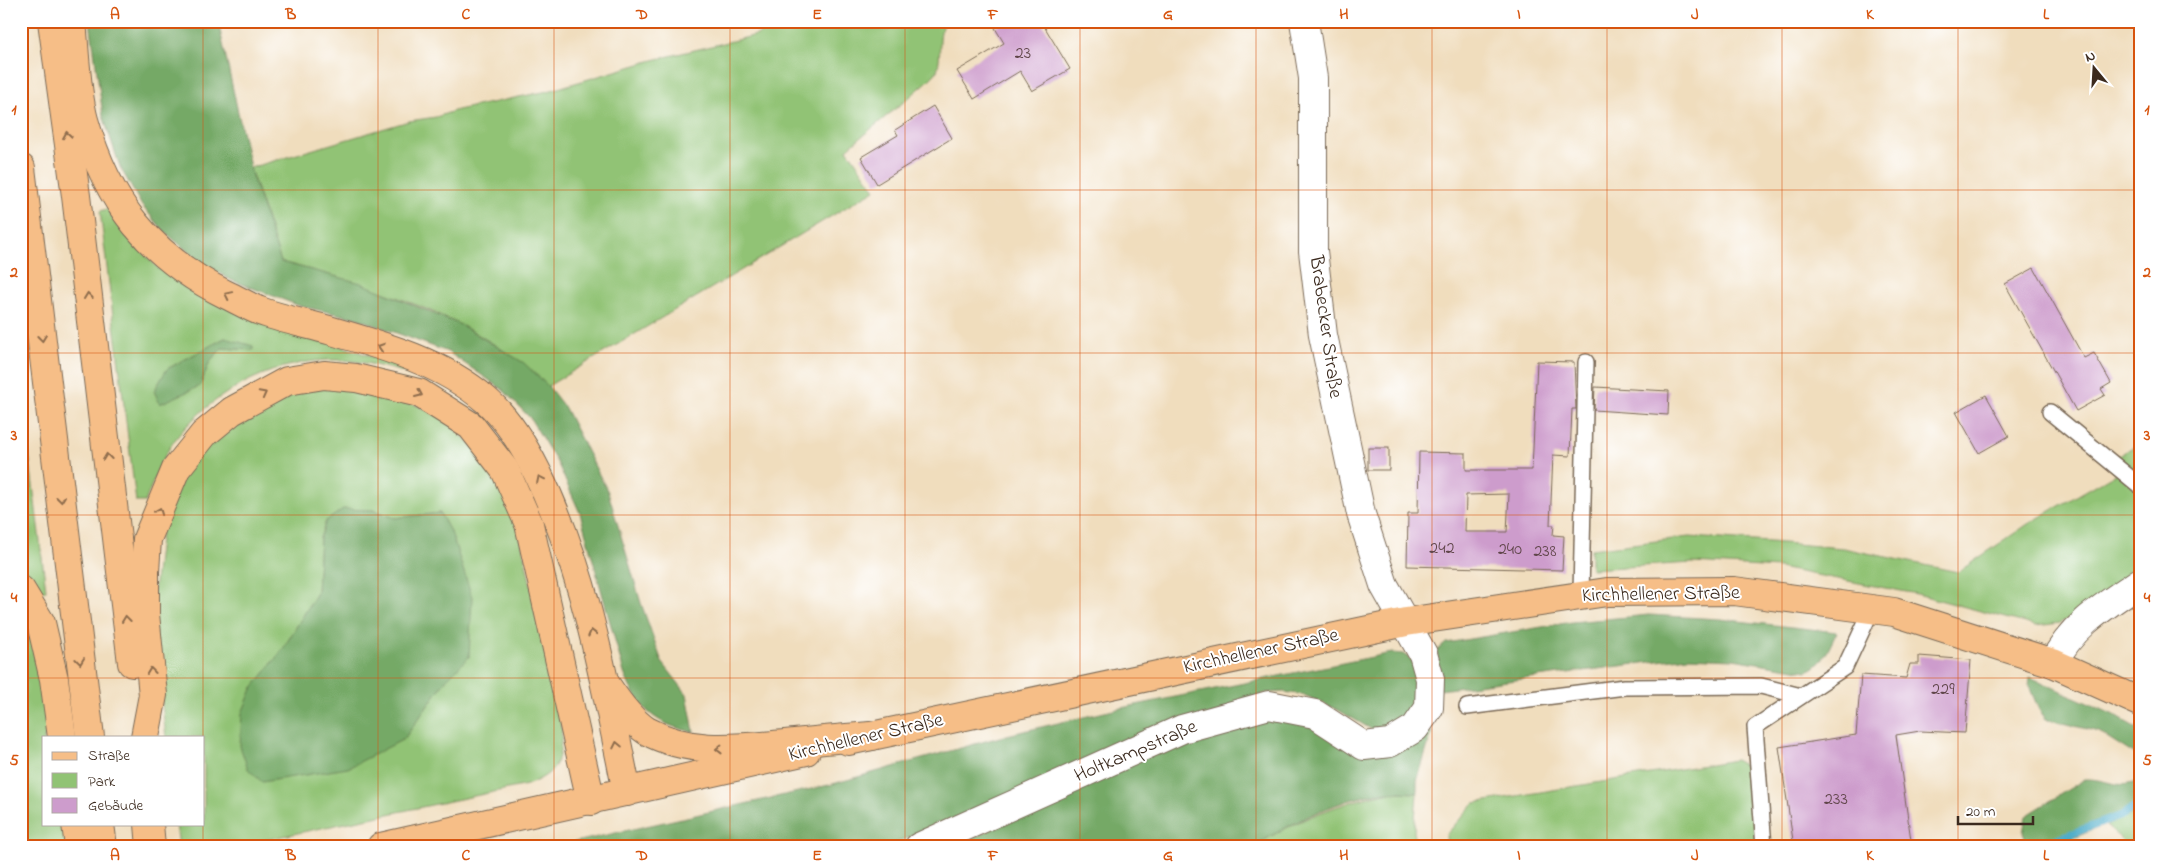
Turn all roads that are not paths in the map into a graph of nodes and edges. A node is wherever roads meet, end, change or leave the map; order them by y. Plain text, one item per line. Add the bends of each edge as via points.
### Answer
1 (52, 21) edge
2 (72, 21) edge
3 (1304, 21) edge
4 (21, 168) edge
5 (1586, 362) dead end
6 (2050, 412) dead end
7 (2140, 486) edge
8 (2140, 582) edge
9 (21, 590) edge
10 (1581, 595) junction
11 (1872, 609) junction
12 (1406, 622) junction
13 (2053, 663) junction
14 (604, 680) junction
15 (1801, 696) junction
16 (2140, 702) edge
17 (1467, 707) dead end
18 (62, 736) edge
19 (90, 736) edge
20 (140, 736) edge
21 (145, 736) edge
22 (872, 736) junction
23 (627, 792) junction
24 (591, 800) junction
25 (76, 826) edge
26 (100, 826) edge
27 (149, 826) edge
28 (79, 847) edge
29 (103, 847) edge
30 (151, 847) edge
31 (381, 847) edge
32 (920, 847) edge
33 (1764, 847) edge

20 -> 1 main road
14 -> 2 main road via 577,576 556,512 525,449 506,422 486,400 434,364 344,334 259,311 201,282 153,245 109,188 95,152 83,117
3 - 12 street, Brabecker Straße via 1313,78 1314,251 1323,335 1361,514 1384,585
4 -> 19 main road
5 - 10 lane
6 - 7 lane
8 - 13 street via 2080,624
9 - 18 main road via 41,622 54,679
10 - 11 main road, Kirchhellener Straße via 1734,590
10 - 12 main road, Kirchhellener Straße
11 - 13 main road, Kirchhellener Straße via 1903,615
11 - 15 lane via 1845,667
12 - 22 main road, Kirchhellener Straße
12 - 32 street, Holtkampstraße via 1426,662 1430,679 1429,708 1415,728 1390,743 1364,746 1315,714 1269,705 1182,729
13 - 16 main road, Kirchhellener Straße
22 -> 14 main road via 736,748 704,749 679,744 646,730 618,704
23 -> 14 main road
15 - 17 lane via 1761,686 1625,687
15 - 33 lane via 1755,727
21 -> 24 main road via 153,695 145,614 148,539 176,469 204,434 232,410 287,381 324,375 356,378 419,392 471,426 505,470 529,524
22 - 23 main road, Kirchhellener Straße
23 - 24 main road, Kirchhellener Straße
24 - 31 main road, Kirchhellener Straße
25 - 28 main road
26 - 29 main road
27 - 30 main road

